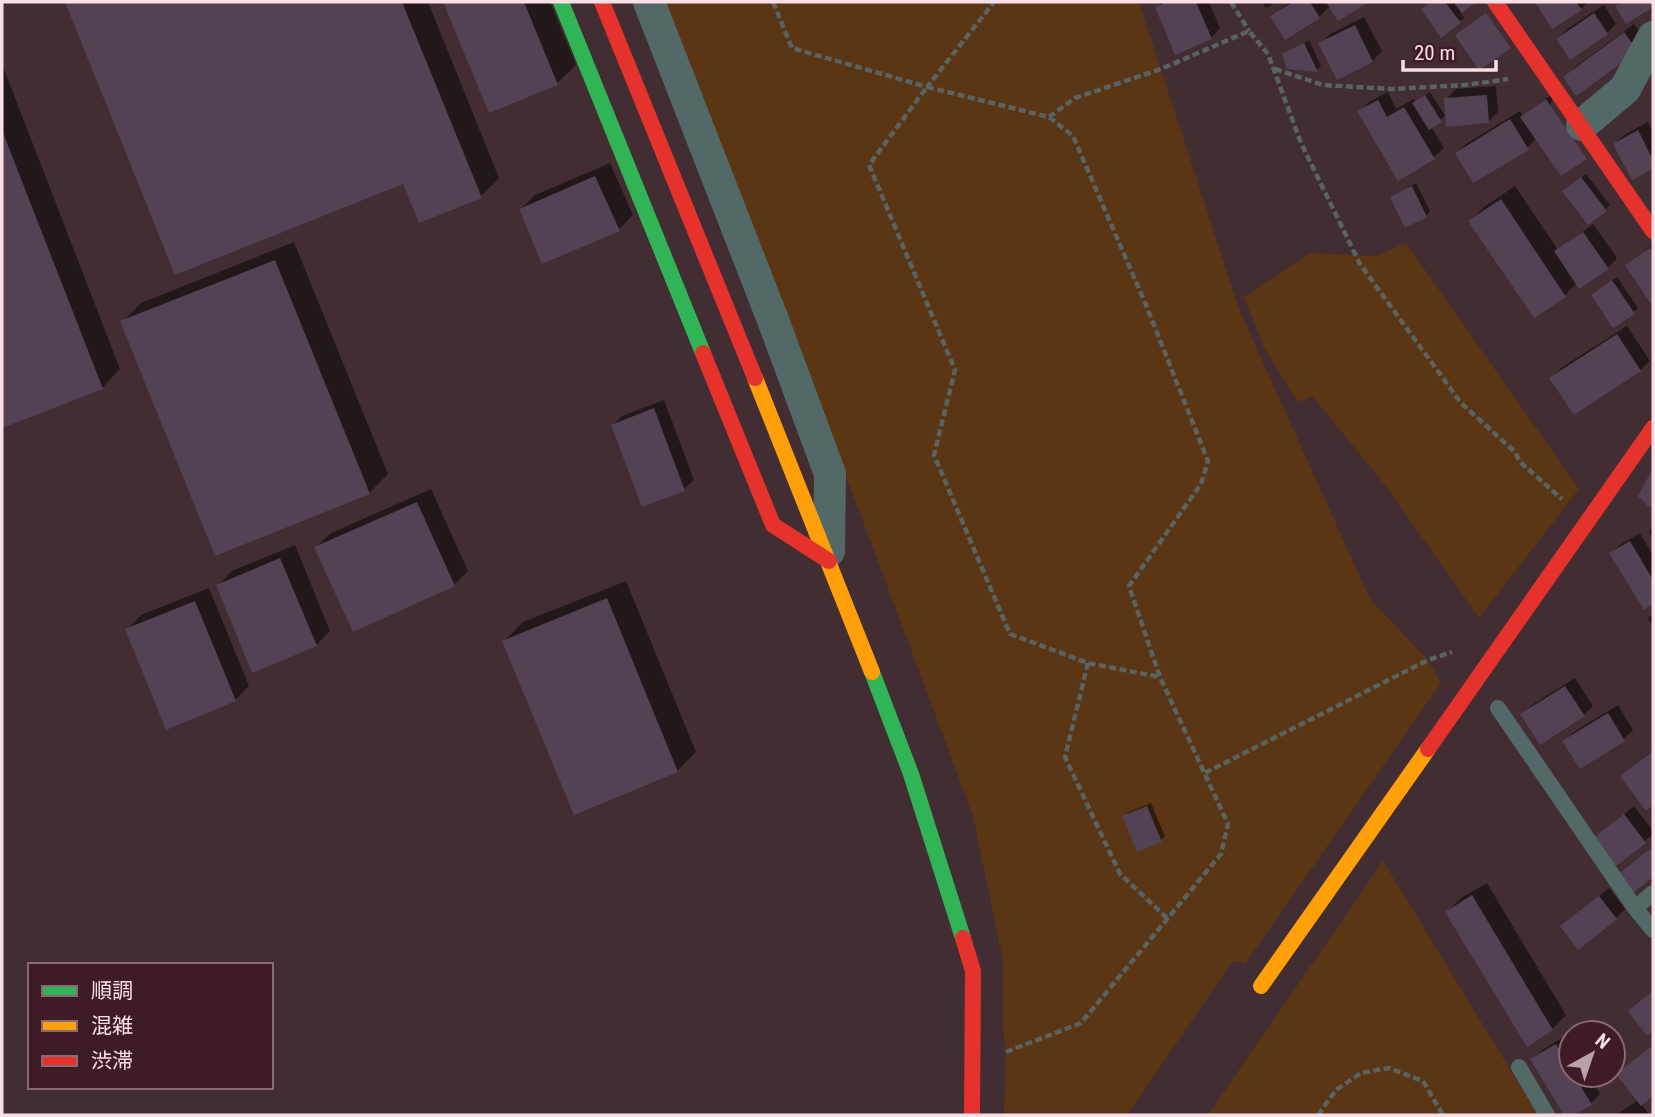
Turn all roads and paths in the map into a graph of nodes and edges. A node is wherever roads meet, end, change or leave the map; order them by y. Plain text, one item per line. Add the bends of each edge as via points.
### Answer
1 (561, 2) edge
2 (602, 2) edge
3 (649, 2) edge
4 (773, 2) edge
5 (994, 2) edge
6 (1231, 2) edge
7 (1495, 2) edge
8 (1249, 31) junction
9 (1653, 37) edge
10 (1274, 69) junction
11 (1545, 74) junction
12 (927, 87) junction
13 (1049, 117) junction
14 (1582, 125) junction
15 (1653, 231) edge
16 (1653, 428) edge
17 (1564, 502) dead end
18 (829, 561) junction
19 (1428, 660) dead end
20 (1088, 663) junction
21 (1160, 677) junction
22 (1498, 708) dead end
23 (1205, 773) junction
24 (1653, 893) edge
25 (1635, 908) junction
26 (1167, 918) junction
27 (1653, 930) edge
28 (1261, 986) dead end
29 (1006, 1052) dead end
30 (1519, 1068) dead end
31 (972, 1115) edge
32 (1318, 1115) edge
33 (1443, 1115) edge
34 (1547, 1115) edge

1 - 18 street via 773,524
2 - 18 street
3 - 18 street via 830,474
4 - 12 path via 792,48
5 - 12 path
6 - 8 path
7 - 11 street
8 - 10 path
8 - 13 path via 1161,69 1075,98
9 - 14 street via 1625,89
10 - 11 path via 1323,85 1392,89
10 - 17 path via 1301,143 1367,274 1461,403
11 - 14 street
12 - 13 path
12 - 20 path via 869,165 955,370 934,455 1010,634
13 - 21 path via 1073,136 1208,461 1201,484 1129,586
14 - 15 street
16 - 28 street
18 - 31 street via 911,774 973,971
19 - 23 path
20 - 21 path
20 - 26 path via 1065,757 1120,874
21 - 23 path
22 - 25 lane
23 - 26 path via 1228,824 1221,854
24 - 25 lane
25 - 27 lane
26 - 29 path via 1081,1023
30 - 34 lane
32 - 33 path via 1336,1090 1361,1073 1389,1068 1423,1081

